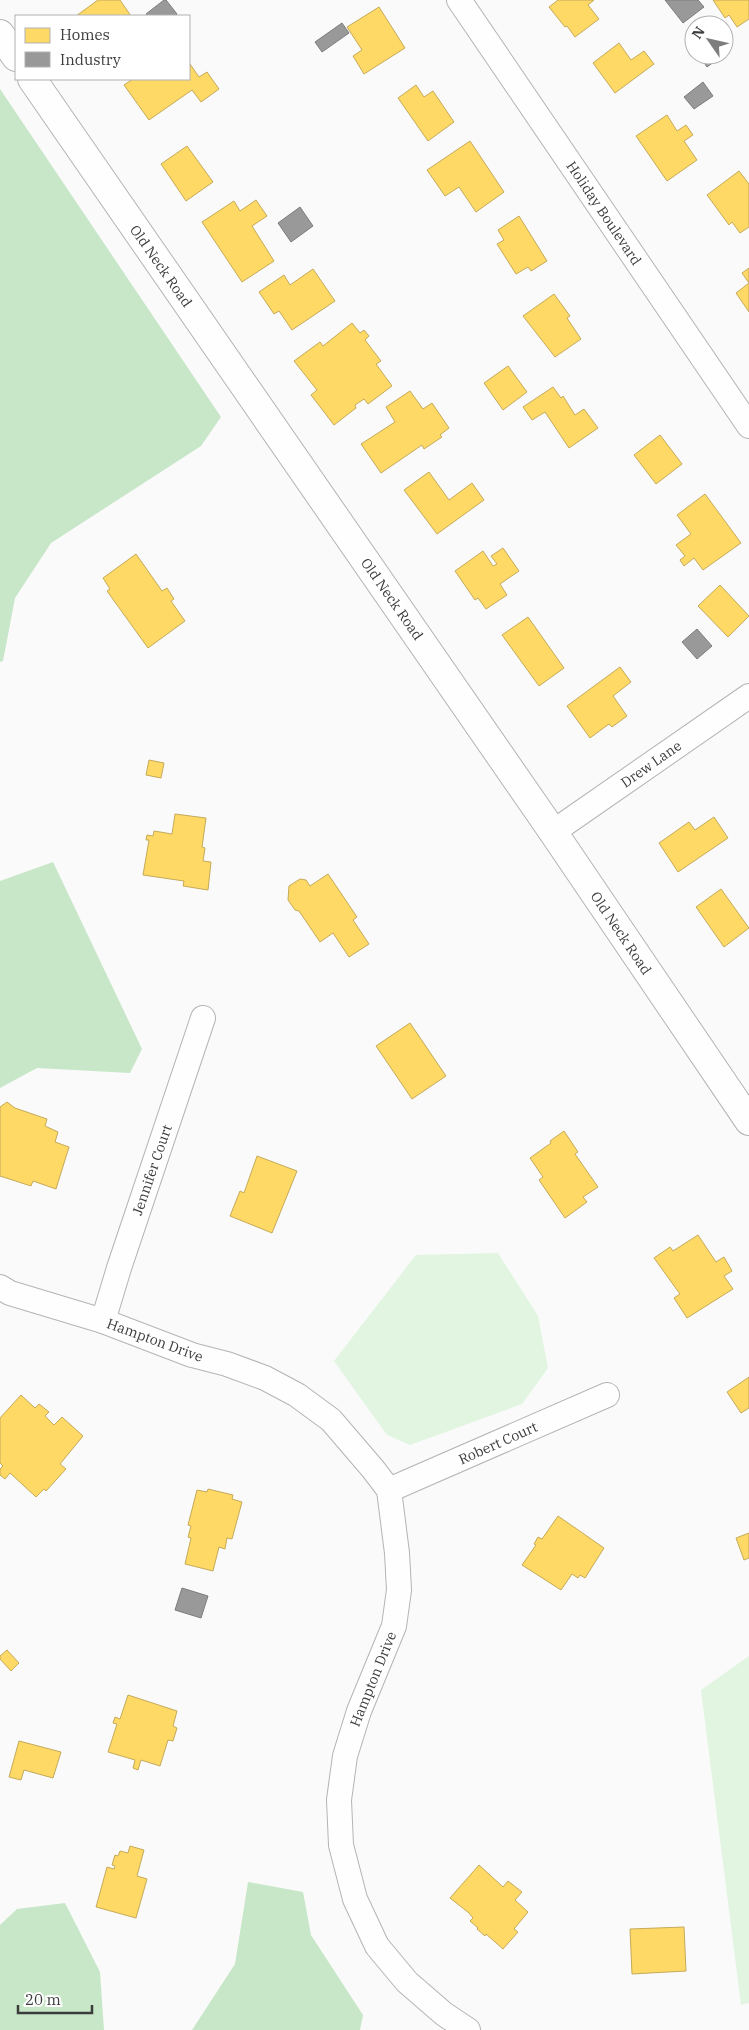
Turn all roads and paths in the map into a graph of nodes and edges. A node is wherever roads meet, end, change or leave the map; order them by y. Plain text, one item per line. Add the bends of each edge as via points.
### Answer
1 (459, 0) edge
2 (0, 34) edge
3 (15, 56) edge
4 (33, 80) edge
5 (749, 426) edge
6 (749, 696) edge
7 (553, 832) junction
8 (203, 1018) dead end
9 (749, 1121) edge
10 (0, 1287) edge
11 (103, 1321) junction
12 (607, 1395) dead end
13 (388, 1490) junction
14 (468, 2030) edge

1 - 5 street, Holiday Boulevard
2 - 3 street
4 - 7 street, Old Neck Road
6 - 7 street, Drew Lane
7 - 9 street, Old Neck Road
8 - 11 street, Jennifer Court
10 - 11 street, Hampton Drive via 10,1293
11 - 13 street, Hampton Drive via 192,1355 265,1378 297,1395 331,1420
12 - 13 street, Robert Court
13 - 14 street, Hampton Drive via 399,1581 394,1626 359,1711 345,1756 339,1800 342,1844 355,1900 377,1946 407,1982

